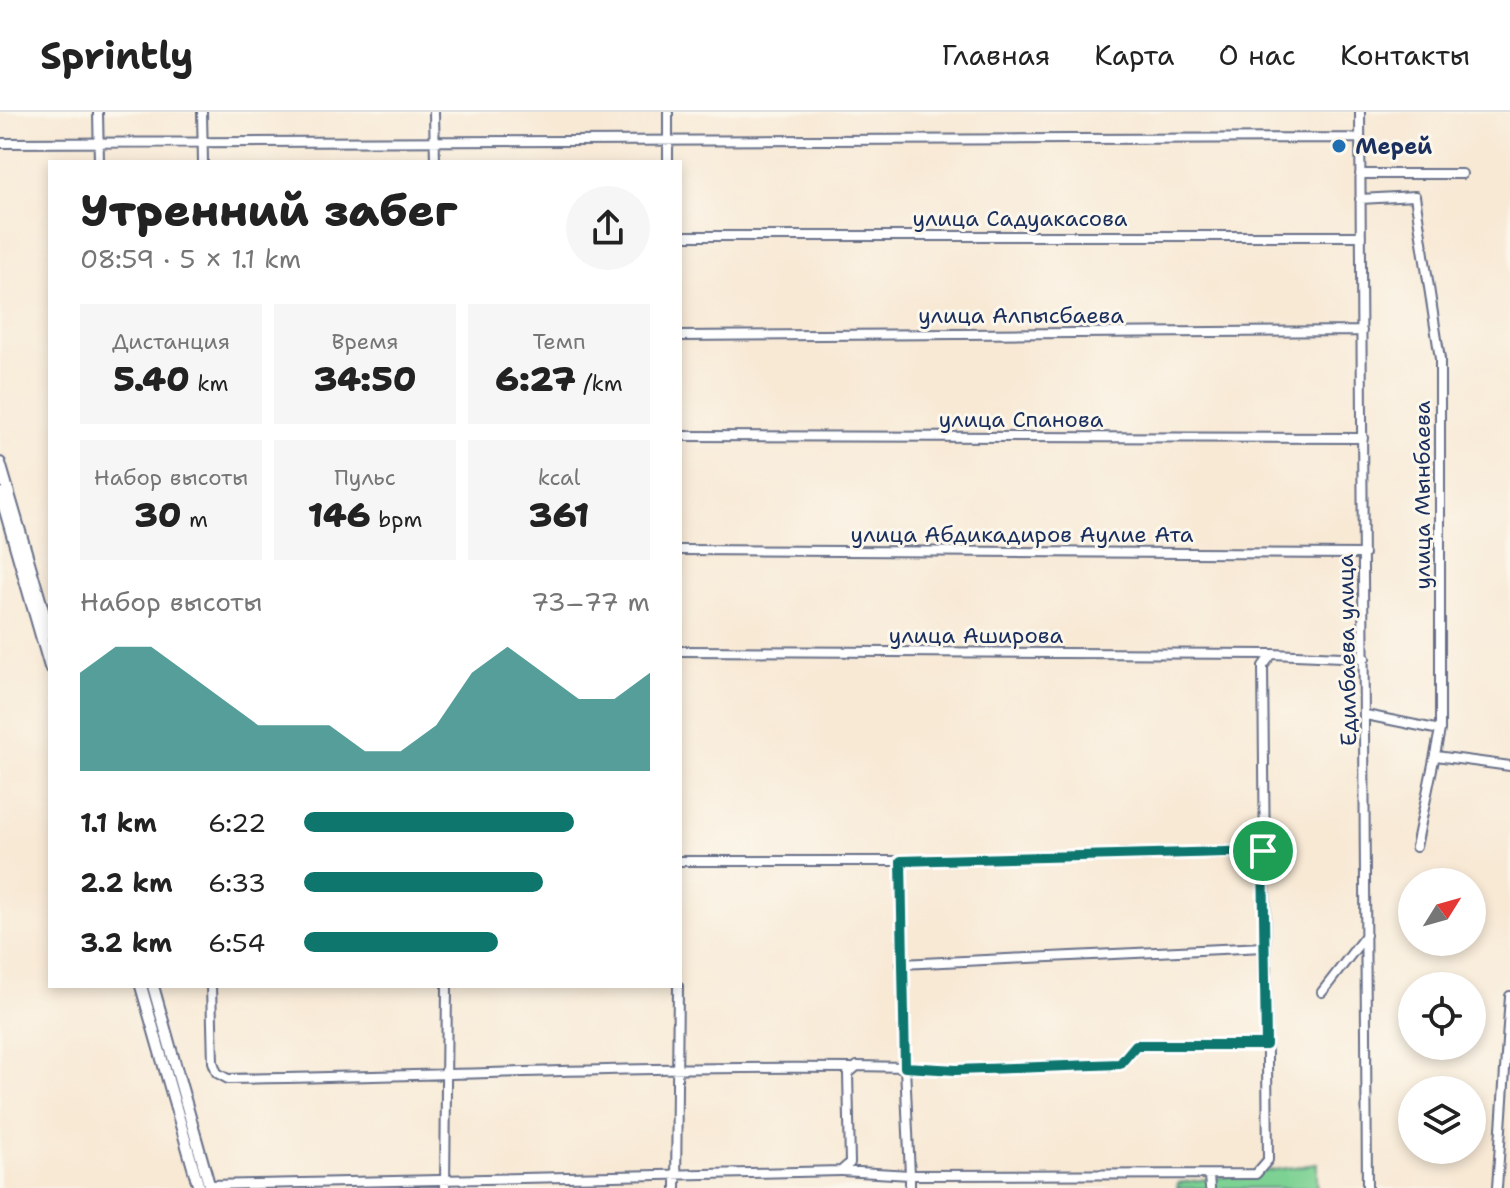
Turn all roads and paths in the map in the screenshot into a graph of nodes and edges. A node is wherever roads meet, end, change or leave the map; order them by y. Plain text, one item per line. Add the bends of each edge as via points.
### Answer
1 (98, 112) edge
2 (202, 112) edge
3 (434, 112) edge
4 (668, 112) edge
5 (1360, 112) edge
6 (1360, 138) junction
7 (98, 141) junction
8 (668, 142) junction
9 (0, 143) edge
10 (203, 143) junction
11 (435, 143) junction
12 (99, 160) edge
13 (203, 160) edge
14 (435, 160) edge
15 (668, 160) edge
16 (1360, 174) junction
17 (1462, 174) dead end
18 (1360, 199) junction
19 (682, 236) edge
20 (1361, 236) junction
21 (1362, 331) junction
22 (682, 336) edge
23 (682, 436) edge
24 (1363, 438) junction
25 (0, 463) edge
26 (0, 493) edge
27 (682, 550) edge
28 (1364, 554) junction
29 (48, 627) edge
30 (682, 651) edge
31 (1272, 654) junction
32 (1365, 658) junction
33 (48, 660) edge
34 (1366, 715) junction
35 (1440, 730) junction
36 (1436, 756) junction
37 (1510, 766) edge
38 (1416, 847) dead end
39 (1263, 851) junction
40 (682, 861) edge
41 (901, 861) junction
42 (1366, 935) junction
43 (1264, 947) junction
44 (901, 964) junction
45 (142, 988) edge
46 (154, 988) edge
47 (211, 988) edge
48 (447, 988) edge
49 (678, 988) edge
50 (1322, 992) dead end
51 (1510, 996) edge
52 (1266, 1045) junction
53 (678, 1067) junction
54 (905, 1067) junction
55 (851, 1068) junction
56 (447, 1076) junction
57 (1498, 1154) junction
58 (1510, 1154) edge
59 (841, 1171) junction
60 (676, 1175) junction
61 (910, 1175) junction
62 (1209, 1176) junction
63 (445, 1184) edge
64 (206, 1187) edge
65 (676, 1188) edge
66 (910, 1188) edge
67 (1210, 1188) edge
68 (1367, 1188) edge
69 (1497, 1188) edge

1 - 7 street
2 - 10 street
3 - 11 street
4 - 8 street
5 - 6 street, Едилбаева улица
6 - 8 street
6 - 16 street, Едилбаева улица
7 - 9 street
7 - 10 street
7 - 12 street
8 - 11 street
8 - 15 street
10 - 11 street
10 - 13 street
11 - 14 street
16 - 17 street
16 - 18 street, Едилбаева улица
18 - 20 street, Едилбаева улица
18 - 35 street, улица Мынбаева via 1415,196 1438,344
19 - 20 street, улица Садуакасова
20 - 21 street, Едилбаева улица
21 - 22 street, улица Алпысбаева
21 - 24 street, Едилбаева улица
23 - 24 street, улица Спанова
24 - 28 street, Едилбаева улица
25 - 29 main road
26 - 33 main road
27 - 28 street, улица Абдикадиров Аулие Ата
28 - 32 street, Едилбаева улица
30 - 31 street, улица Аширова
31 - 32 street, улица Аширова
31 - 39 street via 1263,666
32 - 34 street, Едилбаева улица
34 - 35 street
34 - 42 street, Едилбаева улица
35 - 36 street, улица Мынбаева
36 - 37 street
36 - 38 street, улица Мынбаева
39 - 41 street
39 - 43 street
40 - 41 street
41 - 44 street
42 - 50 street
42 - 68 street, Едилбаева улица
43 - 44 street
43 - 52 street
44 - 54 street
45 - 64 main road via 191,1162
46 - 64 main road
47 - 56 street via 213,1062 217,1073 228,1079
48 - 56 street
49 - 53 street
51 - 57 street
52 - 54 street via 1136,1045 1120,1064
52 - 62 street via 1268,1160 1256,1174
53 - 55 street
53 - 56 street
53 - 60 street
54 - 55 street
54 - 61 street
55 - 59 street via 850,1163
56 - 63 street
57 - 58 street
57 - 69 street
59 - 60 street
59 - 61 street
60 - 63 street
60 - 65 street
61 - 62 street
61 - 66 street
62 - 67 street
63 - 64 street

